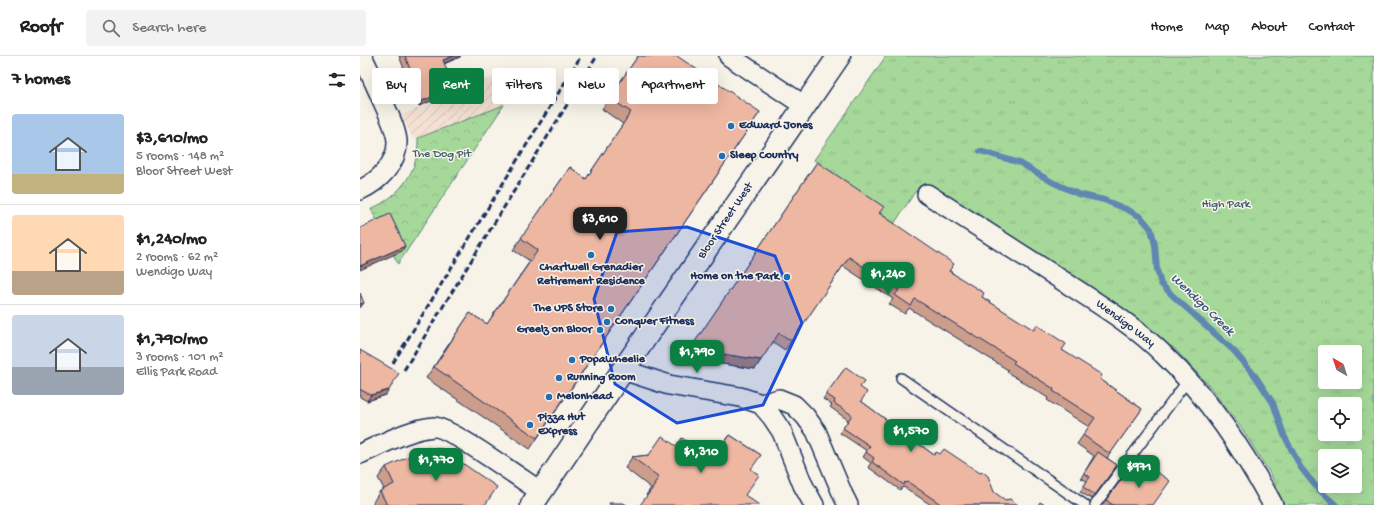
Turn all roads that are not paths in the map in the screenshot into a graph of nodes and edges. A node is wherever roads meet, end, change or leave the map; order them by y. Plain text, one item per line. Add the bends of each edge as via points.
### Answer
1 (362, 56) edge
2 (729, 56) edge
3 (839, 56) edge
4 (805, 106) junction
5 (360, 190) edge
6 (928, 194) dead end
7 (622, 370) junction
8 (901, 378) dead end
9 (1188, 380) junction
10 (761, 404) junction
11 (360, 454) edge
12 (536, 498) edge
13 (814, 505) edge
14 (848, 505) edge
15 (1085, 505) edge
16 (1095, 505) edge
17 (1273, 505) edge

1 - 5 street via 393,124 397,142 395,155 380,179
2 - 4 street
3 - 4 main road, Bloor Street West
4 - 7 main road, Bloor Street West
6 - 9 street, Wendigo Way via 1128,325 1163,353
7 - 10 street via 669,385 740,397
7 - 12 main road, Bloor Street West
8 - 15 lane
9 - 16 lane
9 - 17 street, Wendigo Way via 1208,402 1231,435
10 - 13 street via 782,432 803,485
10 - 14 street via 778,399 794,406 805,416 816,431
11 - 12 street via 415,431 436,427 454,435

